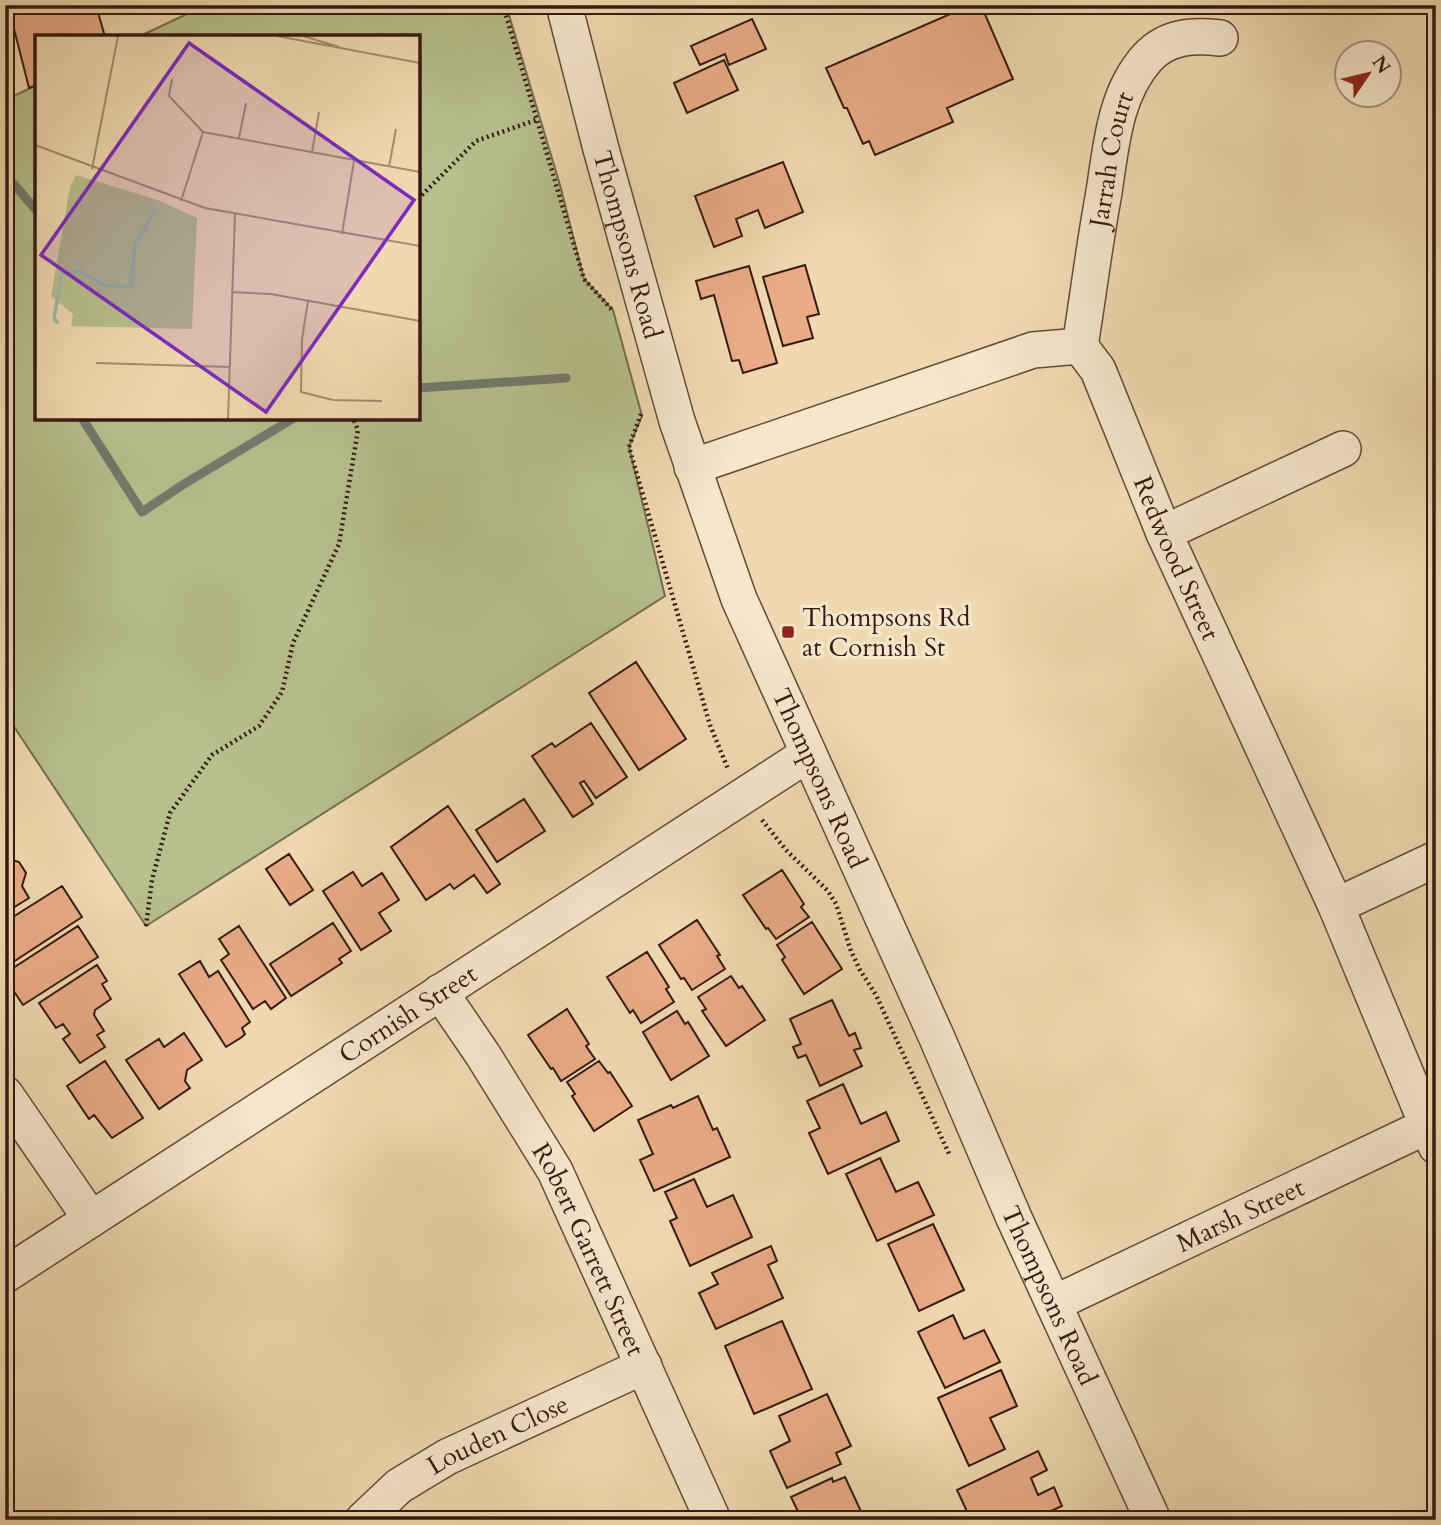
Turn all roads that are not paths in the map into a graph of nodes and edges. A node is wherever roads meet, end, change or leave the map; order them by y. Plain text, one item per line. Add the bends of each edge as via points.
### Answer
1 (564, 5) edge
2 (1220, 38) dead end
3 (1080, 346) junction
4 (1343, 449) dead end
5 (692, 467) junction
6 (1164, 533) junction
7 (808, 754) junction
8 (1436, 859) edge
9 (1336, 906) junction
10 (440, 992) junction
11 (5, 1094) edge
12 (1431, 1136) edge
13 (91, 1219) junction
14 (5, 1275) edge
15 (1055, 1303) junction
16 (644, 1366) junction
17 (363, 1520) edge
18 (713, 1520) edge
19 (1153, 1520) edge

1 - 5 street, Thompsons Road
2 - 3 street, Jarrah Court via 1192,35 1168,42 1148,56 1132,78 1117,116
3 - 5 street via 1033,350
3 - 6 street, Redwood Street via 1098,370
4 - 6 street
5 - 7 street, Thompsons Road via 739,599
6 - 9 street, Redwood Street
7 - 10 street, Cornish Street
7 - 15 street, Thompsons Road
8 - 9 street
9 - 12 street, Redwood Street
10 - 13 street, Cornish Street
10 - 16 street, Robert Garrett Street via 555,1171
11 - 13 street
12 - 15 street, Marsh Street
13 - 14 street, Cornish Street
15 - 19 street, Thompsons Road
16 - 17 street, Louden Close via 447,1457 399,1486
16 - 18 street, Robert Garrett Street

